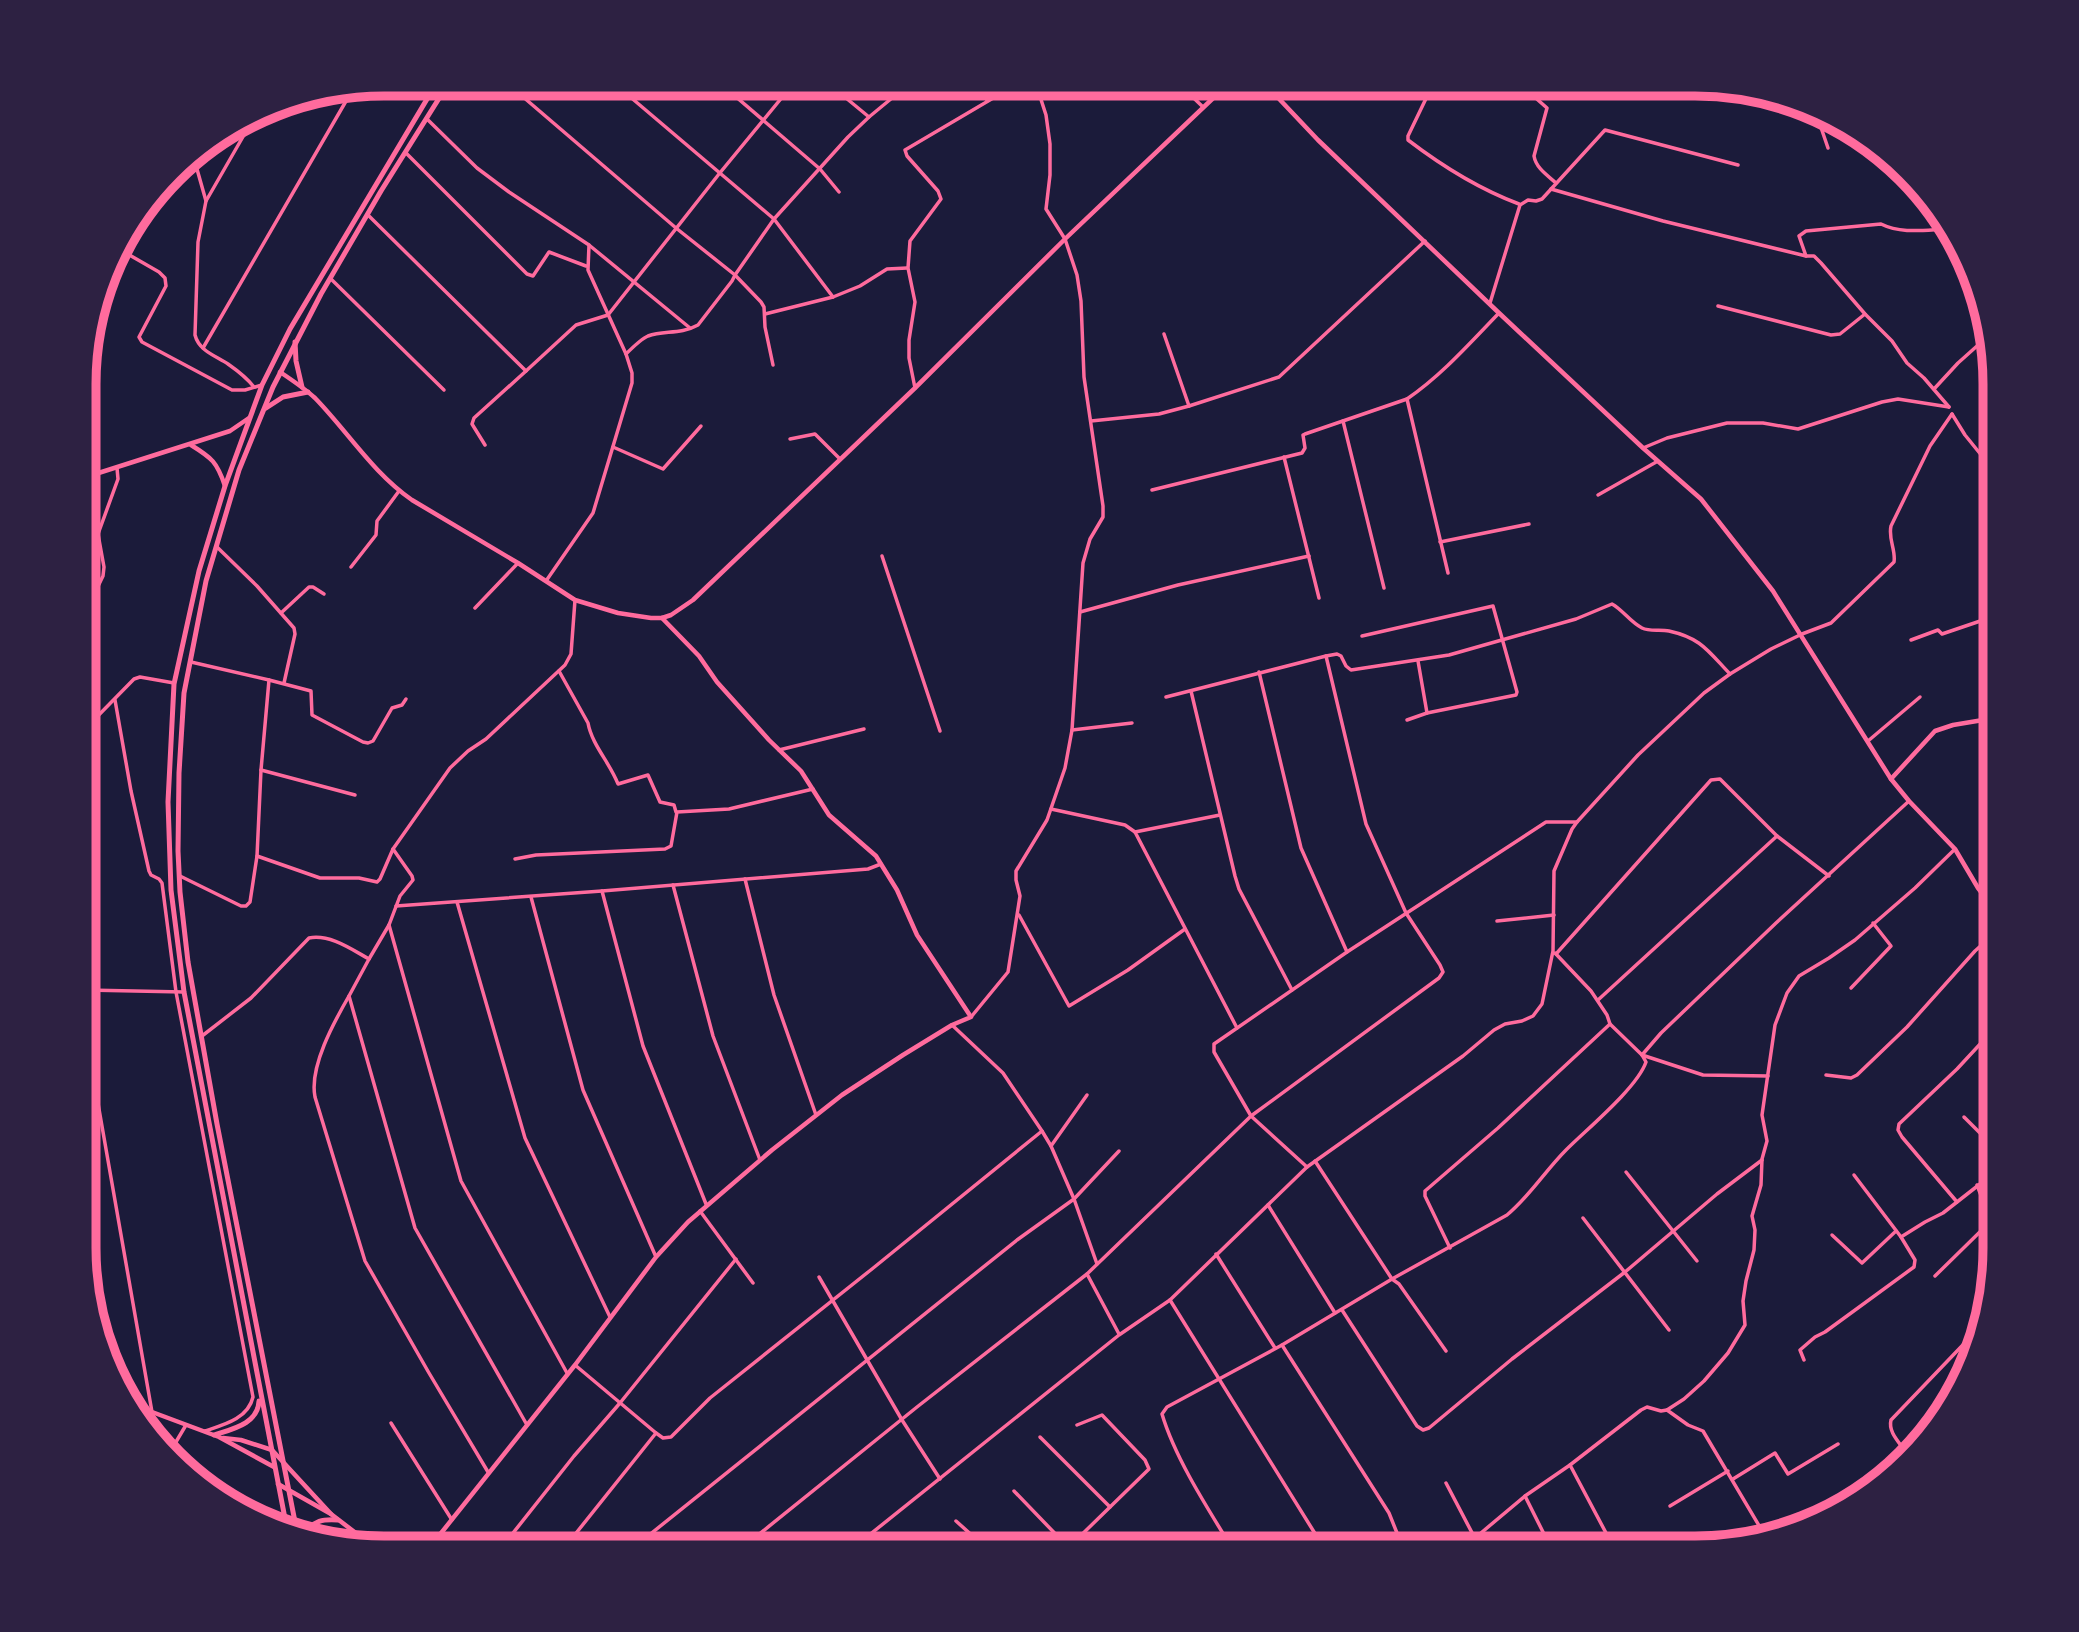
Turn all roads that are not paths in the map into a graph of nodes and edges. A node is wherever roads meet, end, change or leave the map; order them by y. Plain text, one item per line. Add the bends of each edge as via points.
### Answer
1 (429, 96) edge
2 (440, 96) edge
3 (522, 96) edge
4 (629, 96) edge
5 (735, 96) edge
6 (783, 96) edge
7 (844, 96) edge
8 (894, 96) edge
9 (984, 96) edge
10 (996, 96) edge
11 (1040, 96) edge
12 (1192, 96) edge
13 (1215, 96) edge
14 (1276, 96) edge
15 (1428, 96) edge
16 (1533, 96) edge
17 (347, 99) edge
18 (987, 101) junction
19 (1203, 107) junction
20 (869, 117) junction
21 (426, 118) junction
22 (763, 121) junction
23 (1820, 125) edge
24 (246, 132) edge
25 (1828, 148) dead end
26 (405, 152) junction
27 (1738, 165) dead end
28 (196, 166) edge
29 (820, 169) junction
30 (719, 174) junction
31 (1556, 183) junction
32 (1551, 189) junction
33 (839, 192) dead end
34 (206, 201) junction
35 (1520, 205) junction
36 (368, 215) junction
37 (774, 219) junction
38 (676, 228) junction
39 (1937, 229) edge
40 (1065, 239) junction
41 (1425, 241) junction
42 (589, 245) junction
43 (128, 254) edge
44 (1806, 256) junction
45 (587, 267) junction
46 (908, 268) junction
47 (735, 275) junction
48 (331, 279) junction
49 (632, 282) junction
50 (833, 297) junction
51 (1490, 303) junction
52 (1718, 306) dead end
53 (1499, 313) junction
54 (765, 314) junction
55 (1865, 314) junction
56 (608, 315) junction
57 (691, 328) junction
58 (1164, 334) dead end
59 (295, 341) junction
60 (1979, 343) edge
61 (203, 348) junction
62 (626, 354) junction
63 (773, 365) dead end
64 (280, 371) junction
65 (526, 372) junction
66 (262, 385) junction
67 (254, 387) junction
68 (915, 388) junction
69 (1934, 389) junction
70 (305, 390) junction
71 (444, 390) dead end
72 (1407, 399) junction
73 (1189, 407) junction
74 (1949, 407) junction
75 (264, 410) junction
76 (1952, 414) junction
77 (250, 417) junction
78 (1090, 421) junction
79 (1343, 421) junction
80 (701, 426) dead end
81 (790, 439) dead end
82 (190, 445) junction
83 (485, 445) dead end
84 (613, 447) junction
85 (1643, 448) junction
86 (1284, 457) junction
87 (1983, 457) edge
88 (840, 459) junction
89 (1658, 461) junction
90 (117, 468) junction
91 (96, 474) edge
92 (225, 486) junction
93 (1152, 490) dead end
94 (399, 491) junction
95 (1598, 495) dead end
96 (1528, 524) dead end
97 (1440, 542) junction
98 (217, 547) junction
99 (882, 556) dead end
100 (1308, 556) junction
101 (518, 563) junction
102 (351, 567) dead end
103 (1448, 573) dead end
104 (546, 581) junction
105 (1384, 588) dead end
106 (96, 590) edge
107 (324, 594) dead end
108 (1319, 598) dead end
109 (575, 600) junction
110 (474, 608) dead end
111 (1080, 612) junction
112 (281, 613) junction
113 (662, 618) junction
114 (1983, 620) edge
115 (1802, 634) junction
116 (1362, 636) dead end
117 (1911, 640) dead end
118 (1503, 641) junction
119 (1326, 656) junction
120 (1418, 661) junction
121 (189, 662) junction
122 (559, 671) junction
123 (1259, 672) junction
124 (1730, 674) junction
125 (269, 680) junction
126 (284, 683) junction
127 (174, 684) junction
128 (1191, 691) junction
129 (1166, 697) dead end
130 (1920, 697) dead end
131 (115, 699) junction
132 (406, 699) dead end
133 (1427, 713) junction
134 (96, 718) edge
135 (1407, 720) dead end
136 (1983, 720) edge
137 (1132, 723) dead end
138 (864, 729) dead end
139 (1072, 730) junction
140 (940, 731) dead end
141 (1868, 741) junction
142 (779, 750) junction
143 (261, 769) junction
144 (1891, 779) junction
145 (813, 789) junction
146 (355, 795) dead end
147 (1909, 801) junction
148 (1051, 809) junction
149 (677, 812) junction
150 (1220, 814) junction
151 (1577, 822) junction
152 (1135, 832) junction
153 (1777, 836) junction
154 (393, 849) junction
155 (1955, 849) junction
156 (257, 856) junction
157 (515, 859) dead end
158 (881, 864) junction
159 (180, 876) junction
160 (1829, 876) junction
161 (745, 879) junction
162 (673, 885) junction
163 (602, 891) junction
164 (1983, 894) edge
165 (531, 896) junction
166 (457, 902) junction
167 (396, 906) junction
168 (1018, 914) junction
169 (1406, 914) junction
170 (1554, 915) junction
171 (1497, 921) dead end
172 (1873, 923) junction
173 (389, 925) junction
174 (1185, 929) junction
175 (1983, 944) edge
176 (1347, 952) junction
177 (1555, 953) junction
178 (369, 959) junction
179 (1851, 988) dead end
180 (96, 990) edge
181 (1293, 990) junction
182 (176, 992) junction
183 (184, 992) junction
184 (349, 996) junction
185 (1598, 1000) junction
186 (971, 1017) junction
187 (1610, 1024) junction
188 (952, 1025) junction
189 (1237, 1028) junction
190 (200, 1038) junction
191 (1983, 1040) edge
192 (1642, 1055) junction
193 (1825, 1074) dead end
194 (1768, 1076) junction
195 (96, 1092) edge
196 (1087, 1096) dead end
197 (816, 1115) junction
198 (1251, 1116) junction
199 (1964, 1117) dead end
200 (1042, 1131) junction
201 (1983, 1136) edge
202 (1051, 1146) junction
203 (1118, 1151) dead end
204 (1762, 1159) junction
205 (760, 1160) junction
206 (1315, 1161) junction
207 (1307, 1167) junction
208 (1626, 1172) dead end
209 (1854, 1175) dead end
210 (1983, 1181) edge
211 (1977, 1185) junction
212 (1074, 1199) junction
213 (1983, 1199) edge
214 (1957, 1202) junction
215 (706, 1205) junction
216 (1268, 1205) junction
217 (700, 1211) junction
218 (1583, 1218) dead end
219 (1673, 1230) junction
220 (1896, 1231) junction
221 (1983, 1232) edge
222 (1832, 1235) dead end
223 (1901, 1237) junction
224 (1450, 1248) junction
225 (1216, 1254) junction
226 (656, 1257) junction
227 (736, 1259) junction
228 (1697, 1261) dead end
229 (1097, 1264) junction
230 (1625, 1272) junction
231 (1087, 1274) junction
232 (1935, 1276) dead end
233 (819, 1277) dead end
234 (1392, 1279) junction
235 (752, 1283) dead end
236 (833, 1300) junction
237 (1170, 1300) junction
238 (1342, 1310) junction
239 (1335, 1314) junction
240 (610, 1317) junction
241 (1669, 1330) dead end
242 (1119, 1335) junction
243 (1967, 1341) edge
244 (1282, 1345) junction
245 (1275, 1348) junction
246 (1446, 1351) dead end
247 (867, 1360) junction
248 (1804, 1360) dead end
249 (575, 1364) junction
250 (567, 1373) junction
251 (1219, 1380) junction
252 (260, 1391) junction
253 (620, 1403) junction
254 (1667, 1410) junction
255 (147, 1411) edge
256 (152, 1412) junction
257 (902, 1420) junction
258 (391, 1423) dead end
259 (186, 1425) junction
260 (527, 1425) junction
261 (1077, 1425) dead end
262 (202, 1431) junction
263 (656, 1433) junction
264 (216, 1436) junction
265 (1040, 1437) dead end
266 (171, 1441) edge
267 (176, 1443) joint
268 (1838, 1444) dead end
269 (1902, 1447) edge
270 (272, 1450) junction
271 (285, 1465) junction
272 (1570, 1465) junction
273 (274, 1466) junction
274 (1728, 1471) junction
275 (488, 1472) junction
276 (940, 1479) junction
277 (1733, 1479) junction
278 (278, 1483) junction
279 (1446, 1483) dead end
280 (289, 1490) junction
281 (1014, 1491) dead end
282 (1525, 1496) junction
283 (1670, 1506) dead end
284 (1111, 1508) junction
285 (331, 1514) junction
286 (285, 1518) edge
287 (338, 1520) junction
288 (453, 1520) junction
289 (295, 1521) edge
290 (956, 1521) dead end
291 (311, 1526) edge
292 (1761, 1528) edge
293 (357, 1534) edge
294 (439, 1536) edge
295 (511, 1536) edge
296 (574, 1536) edge
297 (648, 1536) edge
298 (758, 1536) edge
299 (867, 1536) edge
300 (973, 1536) edge
301 (1058, 1536) edge
302 (1081, 1536) edge
303 (1226, 1536) edge
304 (1316, 1536) edge
305 (1399, 1536) edge
306 (1474, 1536) edge
307 (1477, 1536) edge
308 (1545, 1536) edge
309 (1608, 1536) edge

1 - 66 highway via 297,317
2 - 21 highway
3 - 38 street
4 - 30 street
5 - 22 street
6 - 22 street
7 - 20 street
8 - 20 street
9 - 18 street
10 - 18 street
11 - 40 street via 1050,144 1046,209
12 - 19 street
13 - 19 street
14 - 41 street
15 - 35 street via 1408,140 1459,174
16 - 31 street via 1546,108 1534,161
17 - 61 street
18 - 46 street via 905,150 941,200 910,241
19 - 40 street
20 - 29 street
21 - 26 highway
21 - 42 street via 477,168
22 - 29 street
22 - 30 street
23 - 25 street
24 - 34 street
26 - 36 highway
26 - 45 street via 527,274 534,276 548,252
27 - 31 street via 1605,130
28 - 34 street
29 - 33 street
29 - 37 street
30 - 37 street
30 - 38 street
31 - 32 street
32 - 35 street via 1542,200
32 - 44 street
34 - 61 street via 198,242 195,335
35 - 51 street
36 - 48 highway
36 - 65 street
37 - 47 street
37 - 50 street
38 - 47 street
38 - 49 street
39 - 44 street via 1899,230 1881,224 1807,231 1799,236
40 - 68 street
40 - 78 street via 1081,301
41 - 51 street
41 - 73 street via 1279,377
42 - 45 street
42 - 49 street
43 - 67 street via 159,272 166,286 139,337 142,342 232,390
44 - 55 street via 1814,256
45 - 56 street
46 - 50 street via 887,269
46 - 68 street via 915,302 909,358
47 - 54 street via 761,302
47 - 57 street
48 - 59 highway
48 - 71 street
49 - 56 street
49 - 57 street
50 - 54 street
51 - 53 street
52 - 55 street via 1831,335 1840,334
53 - 72 street via 1449,365
53 - 85 street
54 - 63 street
55 - 69 street
56 - 62 street
56 - 65 street via 576,325
57 - 62 street via 647,336
58 - 73 street
59 - 64 highway
59 - 70 highway
60 - 69 street
61 - 67 street
62 - 84 street via 632,383
64 - 70 street
64 - 75 highway
65 - 83 street via 472,421
66 - 67 street
66 - 77 highway
68 - 88 street
69 - 74 street
70 - 75 highway
70 - 94 street
72 - 79 street
72 - 97 street
73 - 78 street
74 - 76 street
74 - 85 street via 1898,399 1798,429 1727,423
75 - 98 highway via 239,470
76 - 87 street
76 - 115 street via 1930,446 1891,526 1894,562 1831,623
77 - 82 street via 230,431
77 - 92 highway
78 - 111 street via 1103,517 1083,563
79 - 86 street via 1303,435 1305,451
79 - 105 street
80 - 84 street via 663,470
81 - 88 street via 815,434
82 - 90 street
82 - 92 street via 211,457
84 - 104 street via 593,513
85 - 89 street
86 - 93 street
86 - 100 street
88 - 113 street via 693,600
89 - 95 street
89 - 115 street via 1721,522
90 - 91 street
90 - 106 street via 118,479 98,534 104,567
92 - 127 highway via 199,571
94 - 101 street
94 - 102 street via 377,522 376,535
96 - 97 street
97 - 103 street
98 - 112 street
98 - 121 highway
99 - 140 street
100 - 108 street
100 - 111 street
101 - 104 street
101 - 110 street
104 - 109 street
107 - 112 street via 309,587
109 - 113 street via 618,613
109 - 122 street via 571,654
111 - 139 street
112 - 126 street via 295,631
113 - 142 street
114 - 117 street
115 - 124 street
115 - 141 street
116 - 118 street via 1490,606
118 - 120 street
118 - 124 street via 1612,604 1640,628 1665,629 1695,639
118 - 133 street via 1516,695
119 - 120 street via 1341,656 1352,670
119 - 123 street
119 - 169 street via 1366,824
120 - 133 street
121 - 125 street
121 - 159 highway via 179,773
122 - 149 street via 618,784 648,775 660,802 674,805
122 - 154 street via 458,759
123 - 128 street
123 - 176 street via 1301,848
124 - 151 street via 1670,724
125 - 126 street
125 - 143 street
126 - 132 street via 311,691 316,718 368,743 392,708
127 - 131 street via 137,677
127 - 183 highway via 168,802 171,890
128 - 129 street
128 - 150 street
130 - 141 street
131 - 134 street
131 - 182 street via 149,871 162,883
133 - 135 street
136 - 144 street via 1935,731
137 - 139 street
138 - 142 street
139 - 148 street
141 - 144 street
142 - 145 street
143 - 146 street
143 - 156 street
144 - 147 street
145 - 149 street via 729,809
145 - 158 street via 829,815 873,851
147 - 155 street
147 - 160 street
148 - 152 street via 1125,825
148 - 168 street via 1016,871
149 - 157 street via 671,846 665,849
150 - 152 street
150 - 181 street via 1239,888
151 - 169 street via 1546,822
151 - 170 street via 1554,871
152 - 174 street
153 - 160 street
153 - 177 street via 1720,779 1711,780
153 - 185 street
154 - 156 street via 374,883 359,878 320,878
154 - 167 street via 413,880
155 - 164 street
155 - 172 street
156 - 159 street via 246,906
158 - 161 street via 869,869
158 - 186 street via 917,935
159 - 190 highway
160 - 192 street
161 - 162 street
161 - 197 street via 774,995
162 - 163 street
162 - 205 street via 713,1037
163 - 165 street
163 - 215 street via 643,1046
165 - 166 street
165 - 226 street via 583,1090
166 - 167 street
166 - 240 street via 524,1138
167 - 173 street
168 - 174 street via 1069,1006
168 - 186 street via 1008,972
169 - 176 street
169 - 198 street via 1440,965 1443,972 1439,978
170 - 171 street
170 - 177 street
172 - 179 street via 1891,946
172 - 194 street via 1799,976 1787,993 1775,1025
173 - 178 street
173 - 250 street via 461,1181
174 - 189 street
175 - 193 street via 1857,1075 1852,1079
176 - 181 street
177 - 185 street
177 - 206 street via 1542,1004 1534,1016 1494,1030
178 - 184 street
178 - 190 street via 334,941 309,938 251,998
180 - 182 street
181 - 189 street
182 - 183 street
182 - 262 street via 253,1397 235,1420
183 - 252 highway
184 - 260 street via 415,1228
184 - 275 street via 330,1030 314,1079 315,1097 365,1261
185 - 187 street
186 - 188 street
187 - 192 street
187 - 224 street via 1425,1191
188 - 197 street
188 - 200 street via 1003,1073
189 - 198 street via 1214,1044 1214,1052
190 - 271 highway
191 - 214 street via 1898,1130
192 - 194 street via 1703,1074
192 - 224 street via 1646,1062 1643,1072 1520,1204
194 - 204 street via 1762,1115 1767,1141
195 - 256 street
196 - 202 street
197 - 205 street
198 - 207 street
198 - 229 street
199 - 201 street
200 - 202 street
200 - 236 street
202 - 212 street
203 - 212 street
204 - 219 street
204 - 254 street via 1761,1185 1752,1216 1754,1250 1743,1301 1745,1325 1704,1381
205 - 215 street
206 - 207 street
206 - 234 street
207 - 216 street
208 - 219 street
209 - 220 street
210 - 211 street
211 - 213 street
211 - 214 street
212 - 229 street
212 - 247 street
214 - 223 street
215 - 217 street
216 - 225 street
216 - 239 street
217 - 226 street
217 - 227 street
218 - 230 street
219 - 228 street
219 - 230 street
220 - 222 street via 1862,1263
220 - 223 street
221 - 232 street
223 - 248 street via 1914,1267 1805,1344 1800,1350
224 - 234 street
225 - 237 street
225 - 245 street
226 - 240 street
227 - 235 street
227 - 253 street
229 - 231 street
230 - 238 street via 1423,1430
230 - 241 street
231 - 242 street
231 - 257 street
233 - 236 street
234 - 238 street
234 - 246 street
236 - 247 street
236 - 263 street via 710,1398 671,1437
237 - 242 street
237 - 251 street
238 - 239 street
239 - 244 street
240 - 249 street
242 - 276 street
243 - 269 street via 1891,1420 1891,1431
244 - 245 street
244 - 305 street via 1390,1513
245 - 251 street
247 - 257 street
247 - 297 street
249 - 250 street
249 - 253 street
250 - 260 street
251 - 303 street via 1162,1414 1184,1464
251 - 304 street
252 - 264 highway via 258,1410 250,1420
252 - 270 highway
253 - 263 street
253 - 295 street
254 - 272 street via 1641,1410
254 - 274 street via 1703,1431
255 - 256 street
256 - 259 street
257 - 276 street
257 - 298 street
258 - 288 street
259 - 262 street
259 - 267 street
260 - 275 street
261 - 284 street via 1102,1415 1149,1465 1148,1472
262 - 264 street
263 - 296 street
264 - 270 street
264 - 273 street
265 - 284 street
266 - 267 street
268 - 277 street via 1788,1474 1775,1453
270 - 271 street
270 - 273 highway
271 - 280 highway
271 - 285 street
272 - 282 street
272 - 309 street
273 - 278 highway
274 - 277 street
274 - 283 street
275 - 288 street
276 - 299 street
277 - 292 street
278 - 280 street
278 - 286 highway
279 - 306 street
280 - 285 street
280 - 289 highway
281 - 301 street
282 - 307 street
282 - 308 street
284 - 302 street
285 - 287 street
287 - 291 highway
287 - 293 street
288 - 294 street
290 - 300 street

